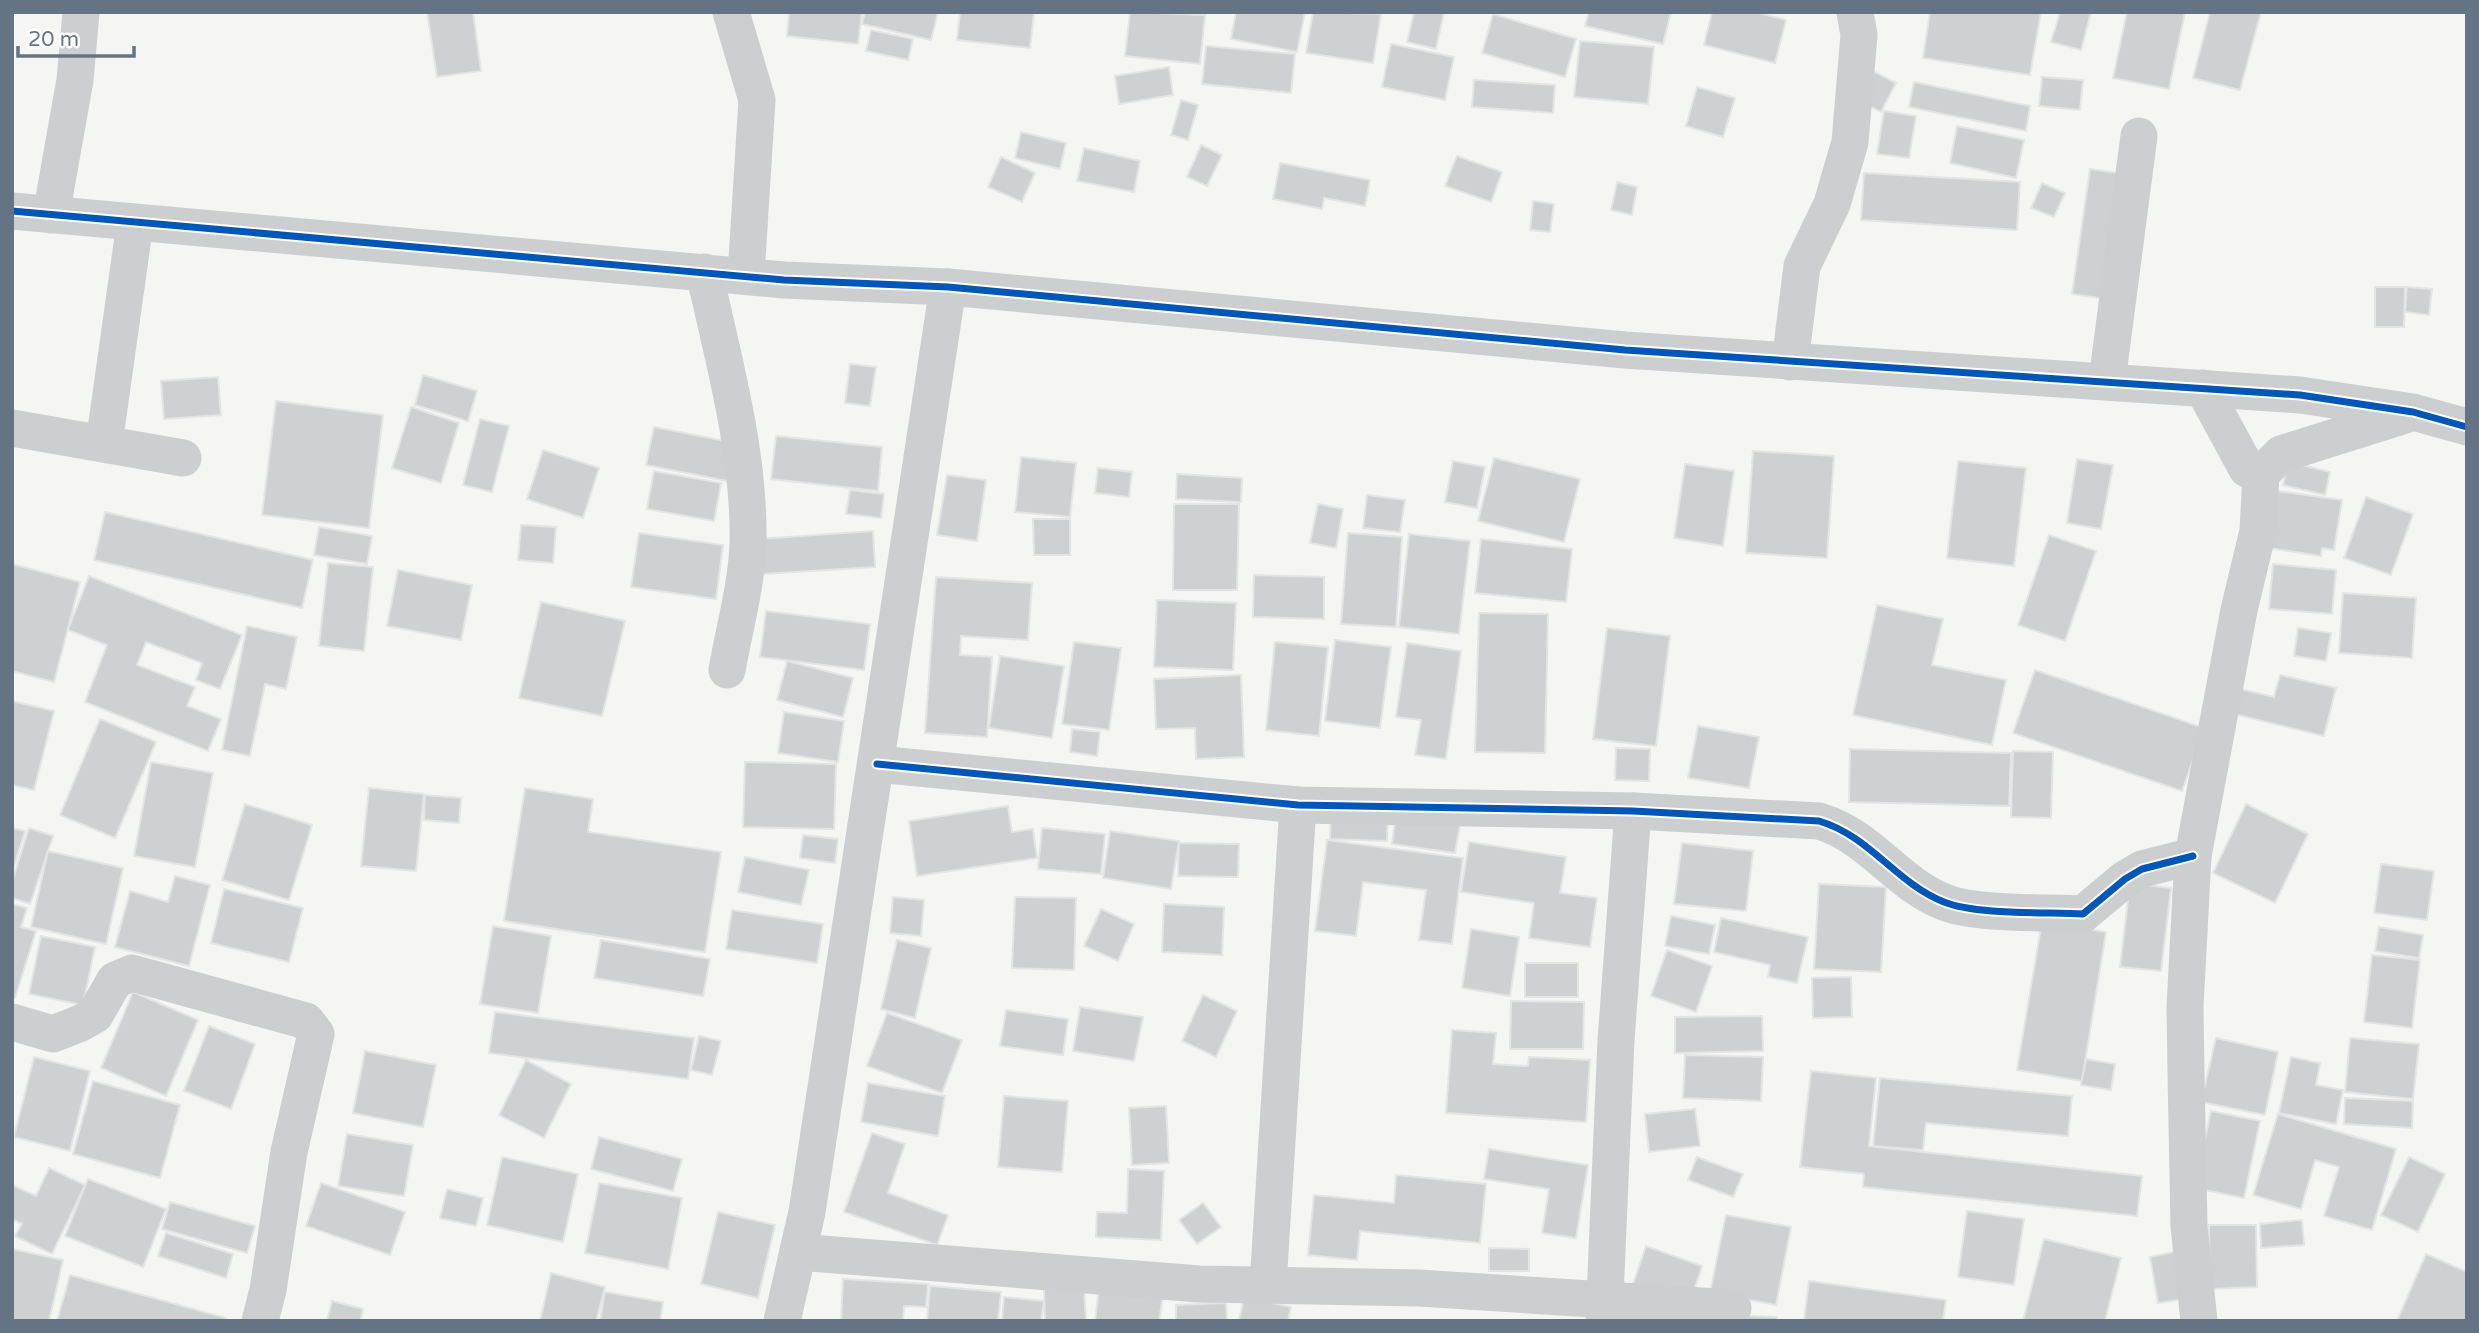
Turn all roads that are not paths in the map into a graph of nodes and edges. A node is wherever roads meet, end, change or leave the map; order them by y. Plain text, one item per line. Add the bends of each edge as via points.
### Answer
1 (81, 12) edge
2 (731, 12) edge
3 (1855, 12) edge
4 (2139, 136) dead end
5 (12, 211) edge
6 (51, 215) junction
7 (135, 223) junction
8 (704, 272) junction
9 (746, 275) junction
10 (948, 286) junction
11 (1790, 362) junction
12 (2107, 381) junction
13 (2203, 388) junction
14 (2413, 412) junction
15 (2467, 427) edge
16 (12, 428) edge
17 (104, 444) junction
18 (183, 458) dead end
19 (2261, 474) junction
20 (727, 670) dead end
21 (877, 764) junction
22 (1298, 805) junction
23 (1633, 811) junction
24 (2193, 856) junction
25 (12, 1022) edge
26 (798, 1252) junction
27 (1268, 1285) junction
28 (1733, 1308) dead end
29 (1605, 1310) edge
30 (260, 1321) edge
31 (782, 1321) edge
32 (2199, 1321) edge

1 - 6 street via 75,80
2 - 9 street via 757,100
3 - 11 street via 1859,35 1850,142 1832,204 1802,266
4 - 12 street
5 - 6 street
6 - 7 street
7 - 8 street
7 - 17 street
8 - 9 street
8 - 20 street via 743,474 748,544
9 - 10 street
10 - 11 street
10 - 21 street
11 - 12 street
12 - 13 street
13 - 14 street via 2300,395
13 - 19 street via 2248,468
14 - 15 street
14 - 19 street via 2281,454
16 - 17 street
17 - 18 street
19 - 24 street via 2258,531
21 - 22 street
21 - 26 street
22 - 23 street
22 - 27 street
23 - 24 street via 1819,821 1843,828 1914,885 1944,902 1970,908 2083,914 2142,869
23 - 29 street via 1616,1040
24 - 32 street via 2185,1060 2189,1226
25 - 30 street via 53,1034 81,1023 95,1014 114,980 132,973 306,1021 316,1034 289,1152
26 - 27 street via 1199,1284
26 - 31 street
27 - 29 street via 1419,1288
28 - 29 street

